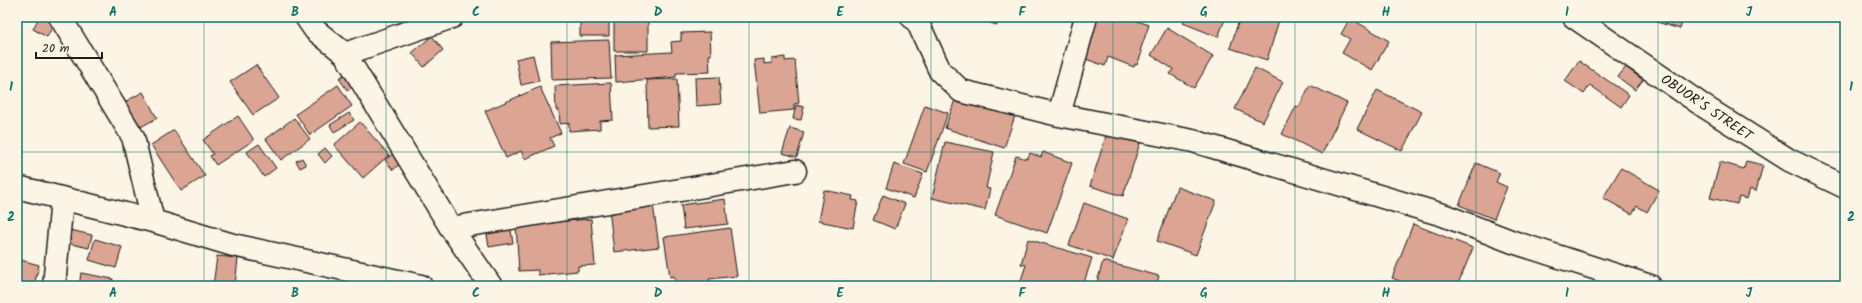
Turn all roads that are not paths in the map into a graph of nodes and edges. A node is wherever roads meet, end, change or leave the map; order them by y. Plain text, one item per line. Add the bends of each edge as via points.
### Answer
1 (60, 17) edge
2 (306, 17) edge
3 (452, 17) edge
4 (1086, 17) edge
5 (1574, 17) edge
6 (917, 19) edge
7 (345, 54) junction
8 (1059, 115) junction
9 (795, 171) dead end
10 (17, 187) edge
11 (1845, 187) edge
12 (62, 199) junction
13 (153, 221) junction
14 (451, 228) junction
15 (54, 286) edge
16 (421, 286) edge
17 (491, 286) edge
18 (1650, 286) edge

1 - 13 street via 133,136
2 - 7 street via 315,30
3 - 7 street
4 - 8 street
5 - 11 street, OBUOR’S STREET via 1705,107 1789,160
6 - 8 street via 940,70 961,91
7 - 14 street
8 - 18 street via 1193,141 1442,215 1513,242
9 - 14 street
10 - 12 street
12 - 13 street
12 - 15 street
13 - 16 street via 233,245
14 - 17 street

